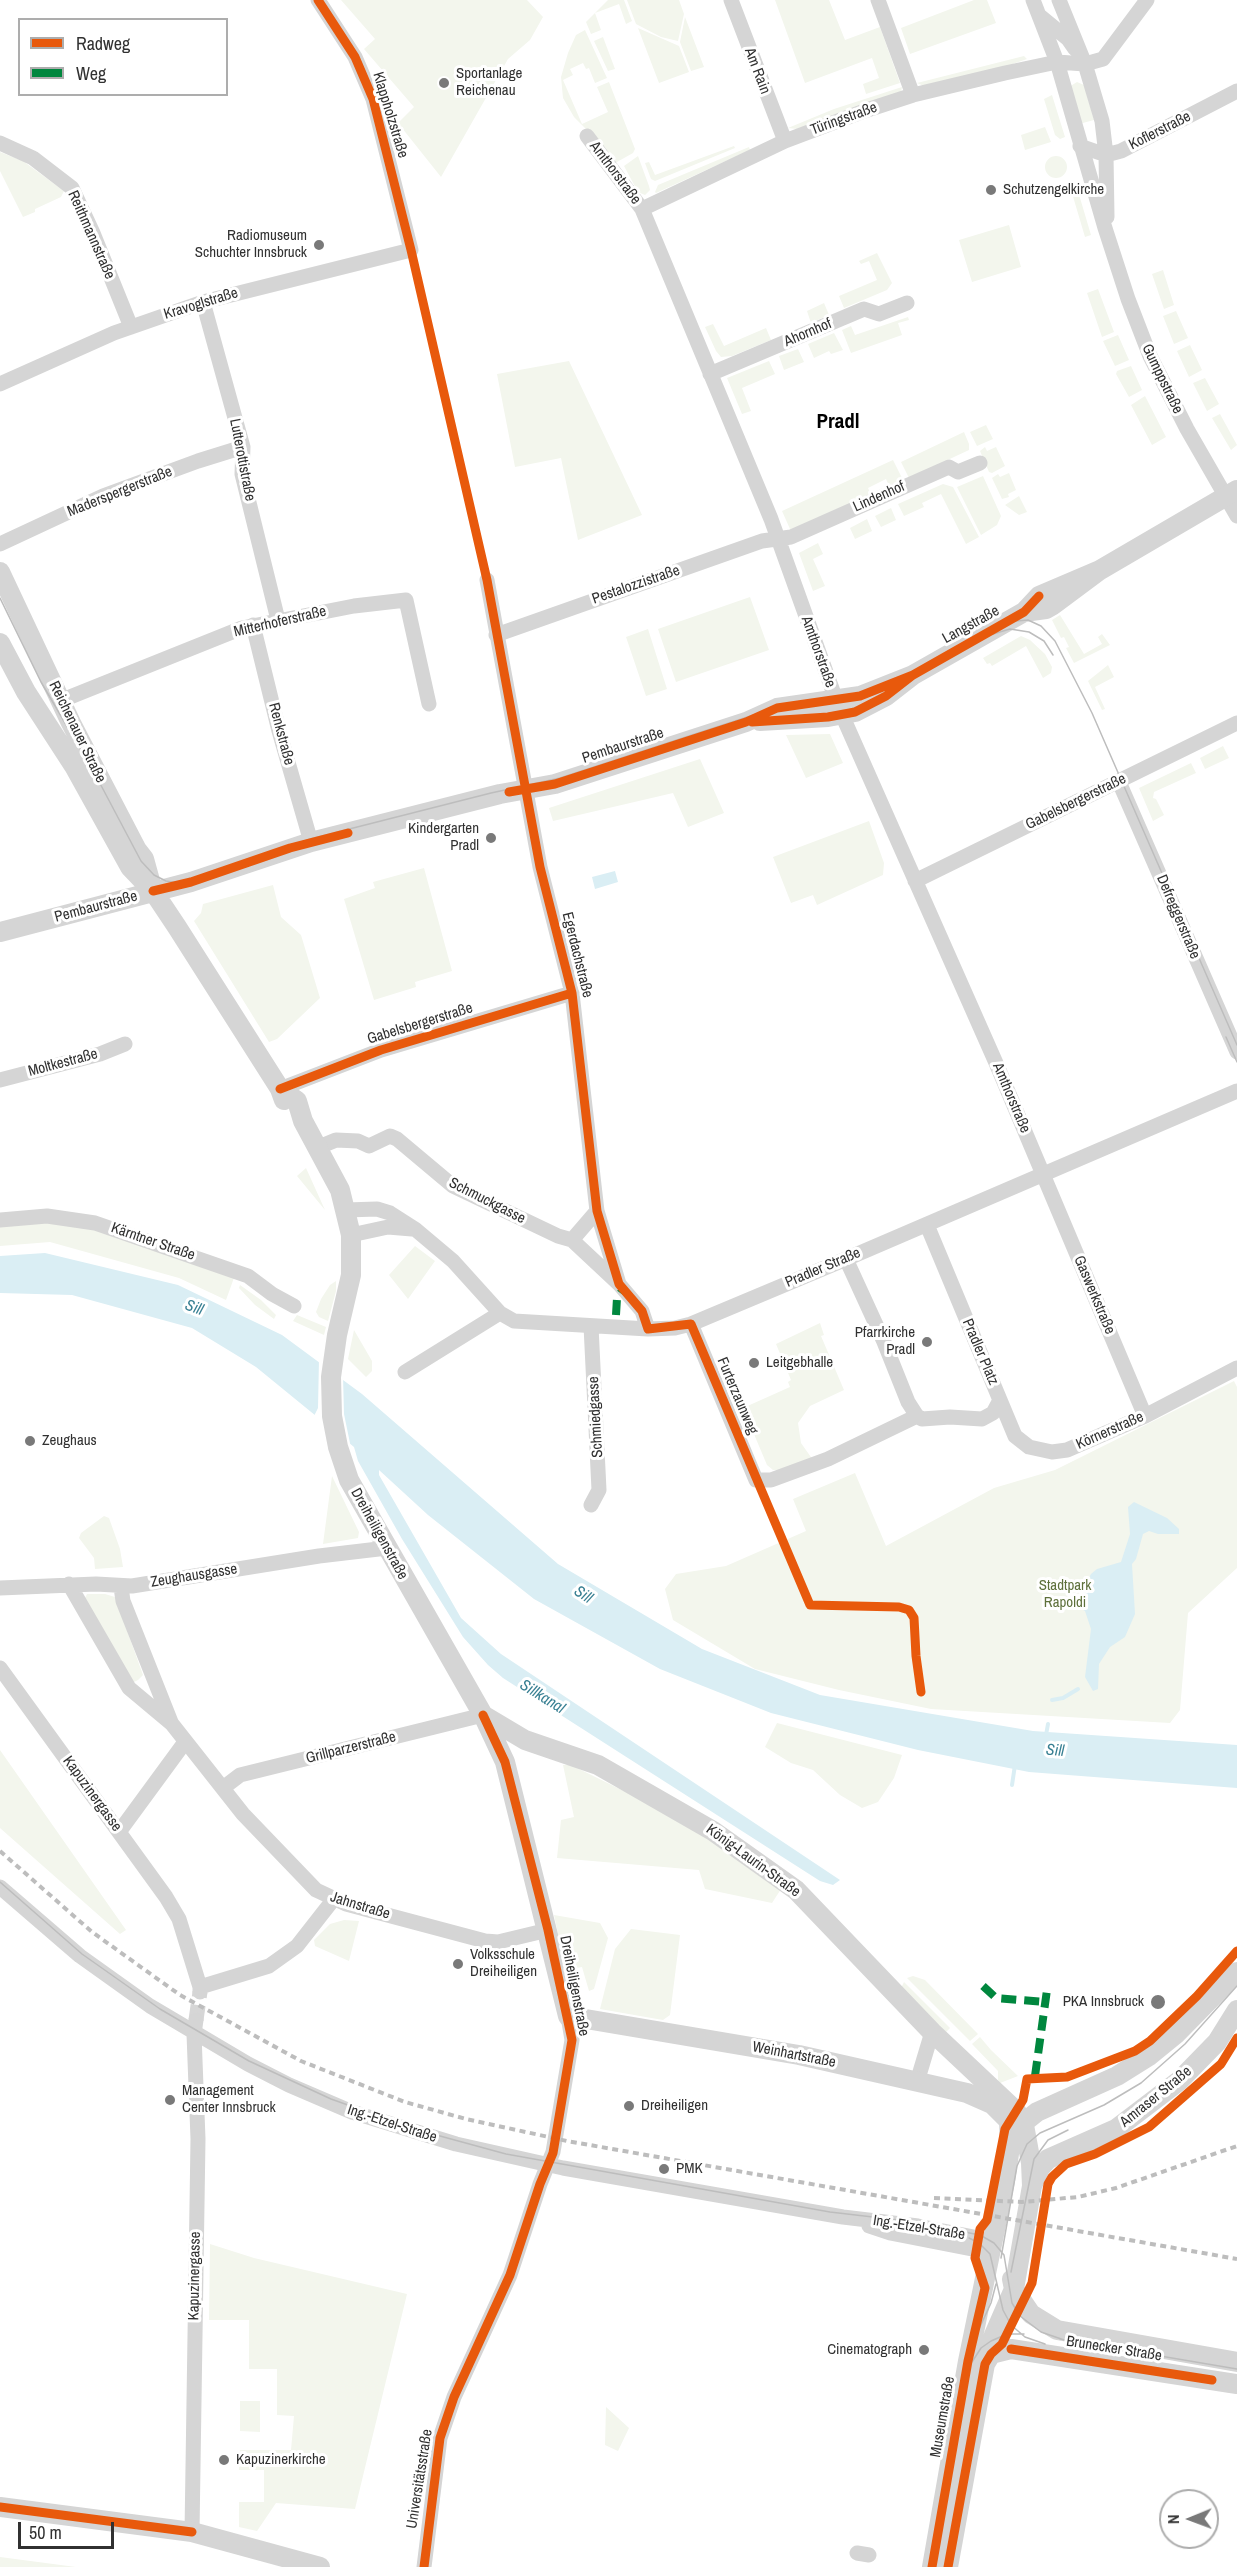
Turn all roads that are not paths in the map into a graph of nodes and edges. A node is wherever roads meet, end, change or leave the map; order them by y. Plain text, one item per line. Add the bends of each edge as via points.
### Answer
1 (318, 0) edge
2 (731, 0) edge
3 (878, 0) edge
4 (1033, 0) edge
5 (1059, 0) edge
6 (1146, 0) edge
7 (1039, 15) junction
8 (1057, 62) junction
9 (1085, 64) junction
10 (1237, 91) edge
11 (913, 95) junction
12 (587, 136) dead end
13 (784, 141) junction
14 (0, 143) edge
15 (1080, 146) junction
16 (1106, 154) junction
17 (642, 209) junction
18 (1107, 232) junction
19 (411, 250) joint
20 (203, 302) junction
21 (907, 303) dead end
22 (130, 327) junction
23 (710, 374) junction
24 (0, 384) edge
25 (243, 447) junction
26 (980, 463) dead end
27 (1231, 493) edge
28 (1237, 516) edge
29 (777, 539) junction
30 (0, 544) edge
31 (0, 572) edge
32 (487, 580) dead end
33 (278, 620) junction
34 (253, 625) junction
35 (496, 635) junction
36 (0, 643) edge
37 (60, 701) junction
38 (429, 704) dead end
39 (839, 708) junction
40 (1237, 723) edge
41 (1119, 782) junction
42 (525, 790) junction
43 (311, 842) junction
44 (915, 881) junction
45 (153, 891) junction
46 (0, 932) edge
47 (572, 993) junction
48 (125, 1044) dead end
49 (1237, 1052) edge
50 (0, 1080) edge
51 (280, 1089) junction
52 (1237, 1091) edge
53 (318, 1147) junction
54 (1043, 1174) junction
55 (346, 1210) junction
56 (597, 1211) junction
57 (0, 1220) edge
58 (927, 1225) junction
59 (416, 1229) junction
60 (351, 1235) junction
61 (572, 1240) junction
62 (846, 1259) junction
63 (619, 1284) junction
64 (294, 1306) dead end
65 (500, 1313) junction
66 (691, 1324) junction
67 (591, 1326) junction
68 (648, 1329) junction
69 (337, 1335) joint
70 (1237, 1368) edge
71 (405, 1372) dead end
72 (1000, 1400) junction
73 (917, 1416) junction
74 (1145, 1416) junction
75 (591, 1505) dead end
76 (387, 1548) junction
77 (69, 1584) junction
78 (121, 1587) junction
79 (0, 1588) edge
80 (0, 1668) edge
81 (483, 1715) junction
82 (172, 1725) junction
83 (525, 1740) junction
84 (185, 1742) junction
85 (505, 1762) junction
86 (223, 1788) junction
87 (119, 1832) junction
88 (0, 1887) edge
89 (333, 1900) junction
90 (548, 1930) junction
91 (1237, 1972) edge
92 (1237, 2010) edge
93 (568, 2016) junction
94 (195, 2027) junction
95 (932, 2032) junction
96 (917, 2082) junction
97 (1016, 2119) junction
98 (549, 2165) junction
99 (1032, 2186) junction
100 (843, 2217) junction
101 (994, 2241) junction
102 (986, 2280) junction
103 (1014, 2289) junction
104 (484, 2331) joint
105 (994, 2335) junction
106 (1011, 2349) junction
107 (1237, 2362) edge
108 (985, 2364) junction
109 (1237, 2384) edge
110 (0, 2507) edge
111 (192, 2532) junction
112 (320, 2567) edge
113 (423, 2567) edge
114 (932, 2567) edge
115 (948, 2567) edge

1 - 19 street, Klappholzstraße via 354,57 373,99
2 - 13 street, Am Rain
3 - 11 street
4 - 7 street, Gumppstraße
5 - 9 street, Gumppstraße
6 - 9 street via 1103,59
7 - 8 street, Gumppstraße
7 - 9 street, Gumppstraße via 1068,39
8 - 9 street
8 - 11 street, Türingstraße
8 - 15 street, Gumppstraße
9 - 16 street, Gumppstraße via 1098,106
10 - 16 street, Koflerstraße via 1125,149
11 - 13 street, Türingstraße
12 - 17 street, Amthorstraße
13 - 17 street, Türingstraße
14 - 22 street, Reithmannstraße via 33,158 72,188
15 - 16 street
15 - 18 street, Gumppstraße
16 - 18 street, Gumppstraße
17 - 23 street, Amthorstraße
18 - 27 street, Gumppstraße via 1150,356 1174,405
19 - 20 street, Kravoglstraße
20 - 22 street, Kravoglstraße
20 - 25 street, Lutterottistraße
21 - 23 street, Ahornhof via 879,314 864,309
22 - 24 street, Kravoglstraße
23 - 29 street, Amthorstraße
25 - 30 street, Maderspergerstraße via 104,496
25 - 33 street, Lutterottistraße via 242,474
26 - 29 street, Lindenhof via 958,472 949,467 943,469 791,537
27 - 28 street, Gumppstraße
27 - 39 street, Langstraße via 1100,570 1046,592 1024,612 913,675
29 - 35 street, Pestalozzistraße
29 - 39 street, Amthorstraße
31 - 37 street, Reichenauer Straße
32 - 35 street, Egerdachstraße
33 - 34 street, Mitterhoferstraße
33 - 38 street, Mitterhoferstraße via 406,600
34 - 37 street, Mitterhoferstraße
34 - 43 street, Renkstraße
35 - 42 street, Egerdachstraße
36 - 45 street, Reichenauer Straße via 130,867
37 - 45 street, Reichenauer Straße via 144,859
39 - 42 street, Pembaurstraße via 790,705 555,784
39 - 44 street, Amthorstraße
40 - 41 street, Gabelsbergerstraße
41 - 44 street, Gabelsbergerstraße
41 - 49 street, Defreggerstraße
42 - 43 street, Pembaurstraße
42 - 47 street, Egerdachstraße
43 - 45 street, Pembaurstraße
44 - 54 street, Amthorstraße
45 - 46 street, Pembaurstraße
45 - 51 street, Reichenauer Straße
47 - 51 street, Gabelsbergerstraße via 381,1050
47 - 56 street, Egerdachstraße
48 - 50 street, Moltkestraße
51 - 53 street, Reichenauer Straße via 287,1107 303,1122
52 - 54 street, Pradler Straße
53 - 55 street, Reichenauer Straße
53 - 61 street, Schmuckgasse via 336,1140 369,1146 390,1136 453,1186
54 - 58 street, Pradler Straße
54 - 74 street, Gaswerkstraße
55 - 59 street via 377,1209
55 - 60 street, Reichenauer Straße
56 - 61 street
56 - 63 street, Egerdachstraße
57 - 64 street, Kärntner Straße via 47,1216 94,1223 248,1275
58 - 62 street, Pradler Straße
58 - 72 street, Pradler Platz
59 - 60 street via 388,1227
59 - 65 street via 449,1256
60 - 69 street, Reichenauer Straße via 351,1275
61 - 63 street, Schmuckgasse
62 - 66 street, Pradler Straße
62 - 73 street
63 - 68 street, Egerdachstraße via 642,1311
65 - 67 street, Pradler Straße via 519,1322
65 - 71 street
66 - 68 street, Pradler Straße
66 - 73 street, Furterzaunweg via 756,1480 771,1480 828,1459
67 - 68 street, Pradler Straße
67 - 75 street, Schmiedgasse via 599,1490
69 - 76 street, Dreiheiligenstraße via 330,1389 338,1447 349,1480
70 - 74 street, Körnerstraße
72 - 73 street, Pradler Platz via 993,1413 982,1419
72 - 74 street, Körnerstraße via 1015,1436 1029,1447 1052,1452 1067,1450
76 - 78 street, Zeughausgasse
76 - 81 street, Dreiheiligenstraße
77 - 78 street, Zeughausgasse
77 - 79 street, Zeughausgasse
77 - 82 street, Jahnstraße via 129,1688
78 - 82 street, Jahnstraße
80 - 87 street, Kapuzinergasse
81 - 83 street, König-Laurin-Straße
81 - 85 street, Dreiheiligenstraße
81 - 86 street, Grillparzerstraße via 240,1775
82 - 84 street, Jahnstraße
83 - 85 street via 507,1749
83 - 95 street, König-Laurin-Straße via 598,1765 713,1831 796,1890
84 - 86 street, Jahnstraße
84 - 87 street
85 - 90 street, Dreiheiligenstraße
86 - 89 street, Jahnstraße via 306,1882
87 - 89 street, Kapuzinergasse via 179,1919 200,1989 262,1969 297,1946
88 - 94 street, Ing.-Etzel-Straße via 80,1956 141,2000
89 - 90 street, Jahnstraße via 485,1941 498,1942
90 - 93 street, Dreiheiligenstraße
91 - 97 street via 1149,2056 1117,2076
92 - 99 street, Amraser Straße via 1217,2042 1179,2081 1116,2129 1048,2160
93 - 96 street, Weinhartstraße via 790,2053
93 - 98 street, Dreiheiligenstraße via 572,2040
94 - 98 street, Ing.-Etzel-Straße via 290,2085 352,2112 456,2144
94 - 111 street, Kapuzinergasse via 198,2139
95 - 96 street
95 - 97 street, König-Laurin-Straße
96 - 97 street, Weinhartstraße via 967,2093
97 - 99 street via 1031,2163
97 - 101 street, Museumstraße
98 - 100 street, Ing.-Etzel-Straße
98 - 104 street, Dreiheiligenstraße via 510,2276
99 - 103 street
100 - 101 street, Ing.-Etzel-Straße
100 - 102 street, Ing.-Etzel-Straße via 890,2233 977,2250 986,2260
101 - 102 street, Museumstraße
101 - 103 street via 1007,2251
102 - 105 street, Museumstraße via 986,2315
102 - 114 street, Museumstraße
103 - 105 street
103 - 107 street, Brunecker Straße via 1031,2314 1057,2330
104 - 113 street, Universitätsstraße via 440,2438
105 - 106 street
105 - 108 street
106 - 108 street via 991,2354
106 - 109 street, Brunecker Straße
108 - 115 street
110 - 111 street
111 - 112 street

